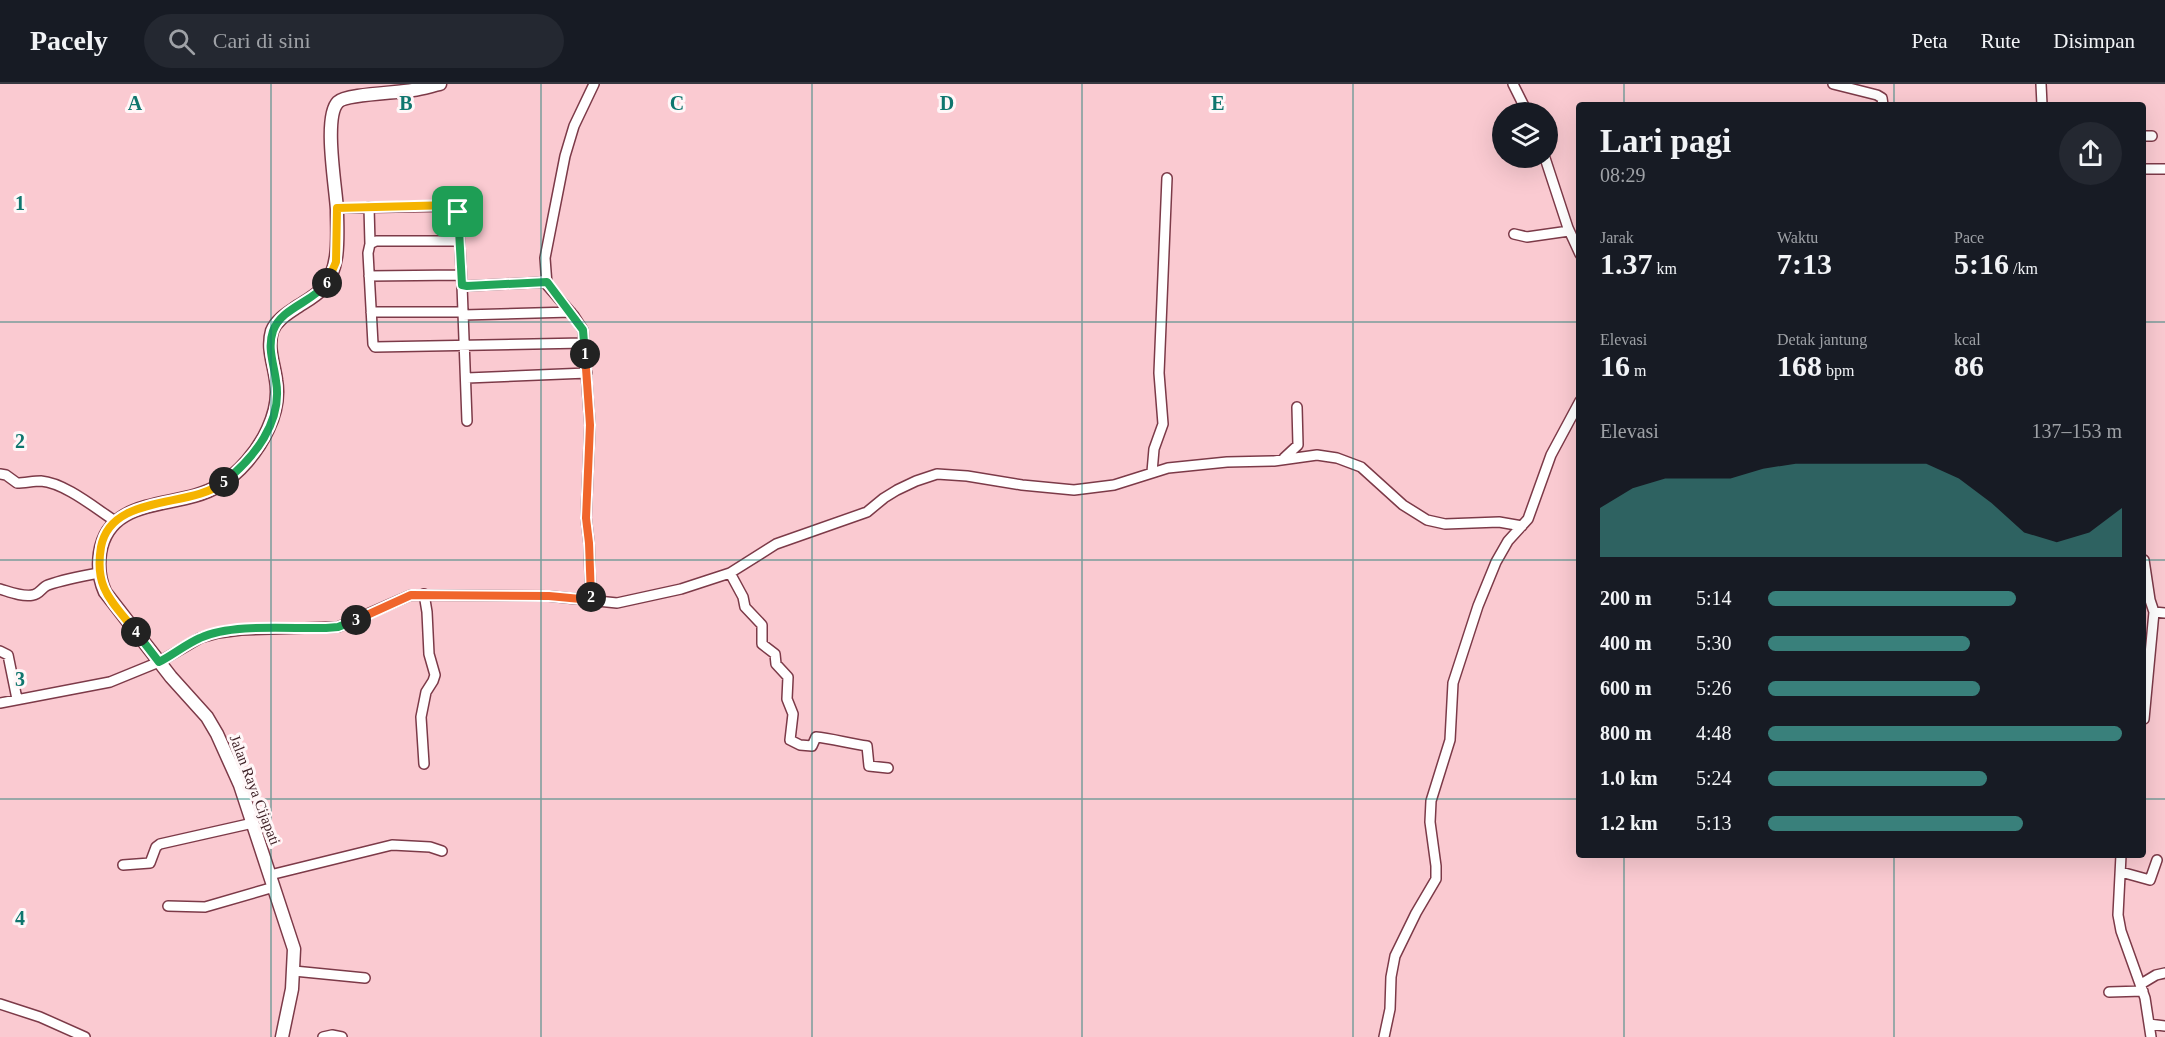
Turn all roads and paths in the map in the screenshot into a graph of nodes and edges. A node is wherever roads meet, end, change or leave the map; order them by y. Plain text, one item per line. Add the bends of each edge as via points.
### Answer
1 (440, 84) edge
2 (594, 84) edge
3 (1513, 84) edge
4 (1833, 84) edge
5 (2041, 84) edge
6 (1522, 102) edge
7 (1883, 102) edge
8 (2042, 102) edge
9 (1548, 168) edge
10 (2146, 170) edge
11 (2165, 170) edge
12 (1167, 178) dead end
13 (369, 207) junction
14 (337, 208) junction
15 (1569, 231) junction
16 (1514, 234) dead end
17 (459, 241) junction
18 (370, 244) junction
19 (1576, 246) edge
20 (369, 276) junction
21 (461, 280) junction
22 (547, 282) junction
23 (371, 312) junction
24 (571, 312) junction
25 (463, 314) junction
26 (584, 343) junction
27 (465, 347) junction
28 (587, 374) junction
29 (467, 378) junction
30 (1297, 407) dead end
31 (1576, 408) edge
32 (467, 421) dead end
33 (1282, 460) junction
34 (1152, 472) junction
35 (0, 474) edge
36 (115, 521) junction
37 (1522, 526) junction
38 (99, 573) junction
39 (730, 573) junction
40 (2146, 573) edge
41 (0, 589) edge
42 (424, 594) junction
43 (591, 600) junction
44 (2154, 612) junction
45 (2165, 614) edge
46 (0, 651) edge
47 (159, 662) junction
48 (2146, 698) edge
49 (18, 699) junction
50 (0, 703) edge
51 (424, 764) dead end
52 (888, 768) dead end
53 (253, 823) junction
54 (442, 850) dead end
55 (2121, 858) edge
56 (2157, 860) dead end
57 (123, 865) dead end
58 (2121, 872) junction
59 (272, 881) junction
60 (168, 906) dead end
61 (294, 971) junction
62 (2165, 973) edge
63 (366, 978) dead end
64 (2142, 988) junction
65 (2109, 992) dead end
66 (0, 1004) edge
67 (2149, 1024) junction
68 (2165, 1026) edge
69 (83, 1037) edge
70 (282, 1037) edge
71 (323, 1037) edge
72 (342, 1037) edge
73 (1384, 1037) edge
74 (2151, 1037) edge

1 - 14 main road via 347,98 336,105 331,134
2 - 22 street via 565,156 544,258
3 - 6 street
4 - 7 street via 1878,95
5 - 8 street
9 - 15 street
10 - 11 street
12 - 34 street via 1159,373 1163,424 1154,449
13 - 14 street
13 - 17 street via 456,206
13 - 18 street
14 - 36 main road via 336,262 329,280 316,295 279,320 272,332 270,347 278,396 270,426 254,453 207,492 141,508
15 - 16 street via 1527,237
15 - 19 street
17 - 18 street
17 - 21 street
18 - 20 street
20 - 21 street
20 - 23 street
21 - 22 street via 467,286
21 - 25 street
22 - 24 street
23 - 25 street
23 - 27 street via 373,344 377,348
24 - 25 street
24 - 26 street via 583,330
25 - 27 street
26 - 27 street
26 - 28 street
27 - 29 street
28 - 29 street
28 - 43 street via 590,425 586,518
29 - 32 street
30 - 33 street via 1298,445
31 - 37 street via 1556,443 1534,505
33 - 34 street via 1193,465
33 - 37 street via 1317,455 1355,463 1403,505 1434,522
34 - 39 street via 1114,485 1074,490 937,474 897,490 867,512 776,544
35 - 36 street via 17,483 44,481
36 - 38 main road, Jalan Raya Cijapati via 102,542
37 - 73 street via 1496,562 1452,688 1450,740 1431,801 1436,879 1395,956
38 - 41 street via 47,585 32,596
38 - 47 main road, Jalan Raya Cijapati via 105,592
39 - 43 street via 629,601
39 - 52 street via 745,608 762,624 762,644 776,654 776,664 788,677 787,699 793,714 790,740 812,746 819,736 867,746 869,766
40 - 44 street
42 - 43 street
42 - 47 street via 400,599 338,627 218,633 200,638
42 - 51 street via 429,654 435,675 426,692 421,717
44 - 45 street
44 - 48 street
46 - 49 street via 8,655
47 - 49 street via 110,682
47 - 53 main road, Jalan Raya Cijapati via 212,725
49 - 50 street
53 - 57 street via 160,844 150,863
53 - 59 main road, Jalan Raya Cijapati
54 - 59 street via 392,845
55 - 58 street
56 - 58 street via 2150,880
58 - 64 street via 2118,915
59 - 60 street via 205,907
59 - 61 main road, Jalan Raya Cijapati via 292,942
61 - 63 street
61 - 70 main road, Jalan Raya Cijapati
62 - 64 street via 2156,975
64 - 65 street
64 - 67 street
66 - 69 street
67 - 68 street
67 - 74 street
71 - 72 street

